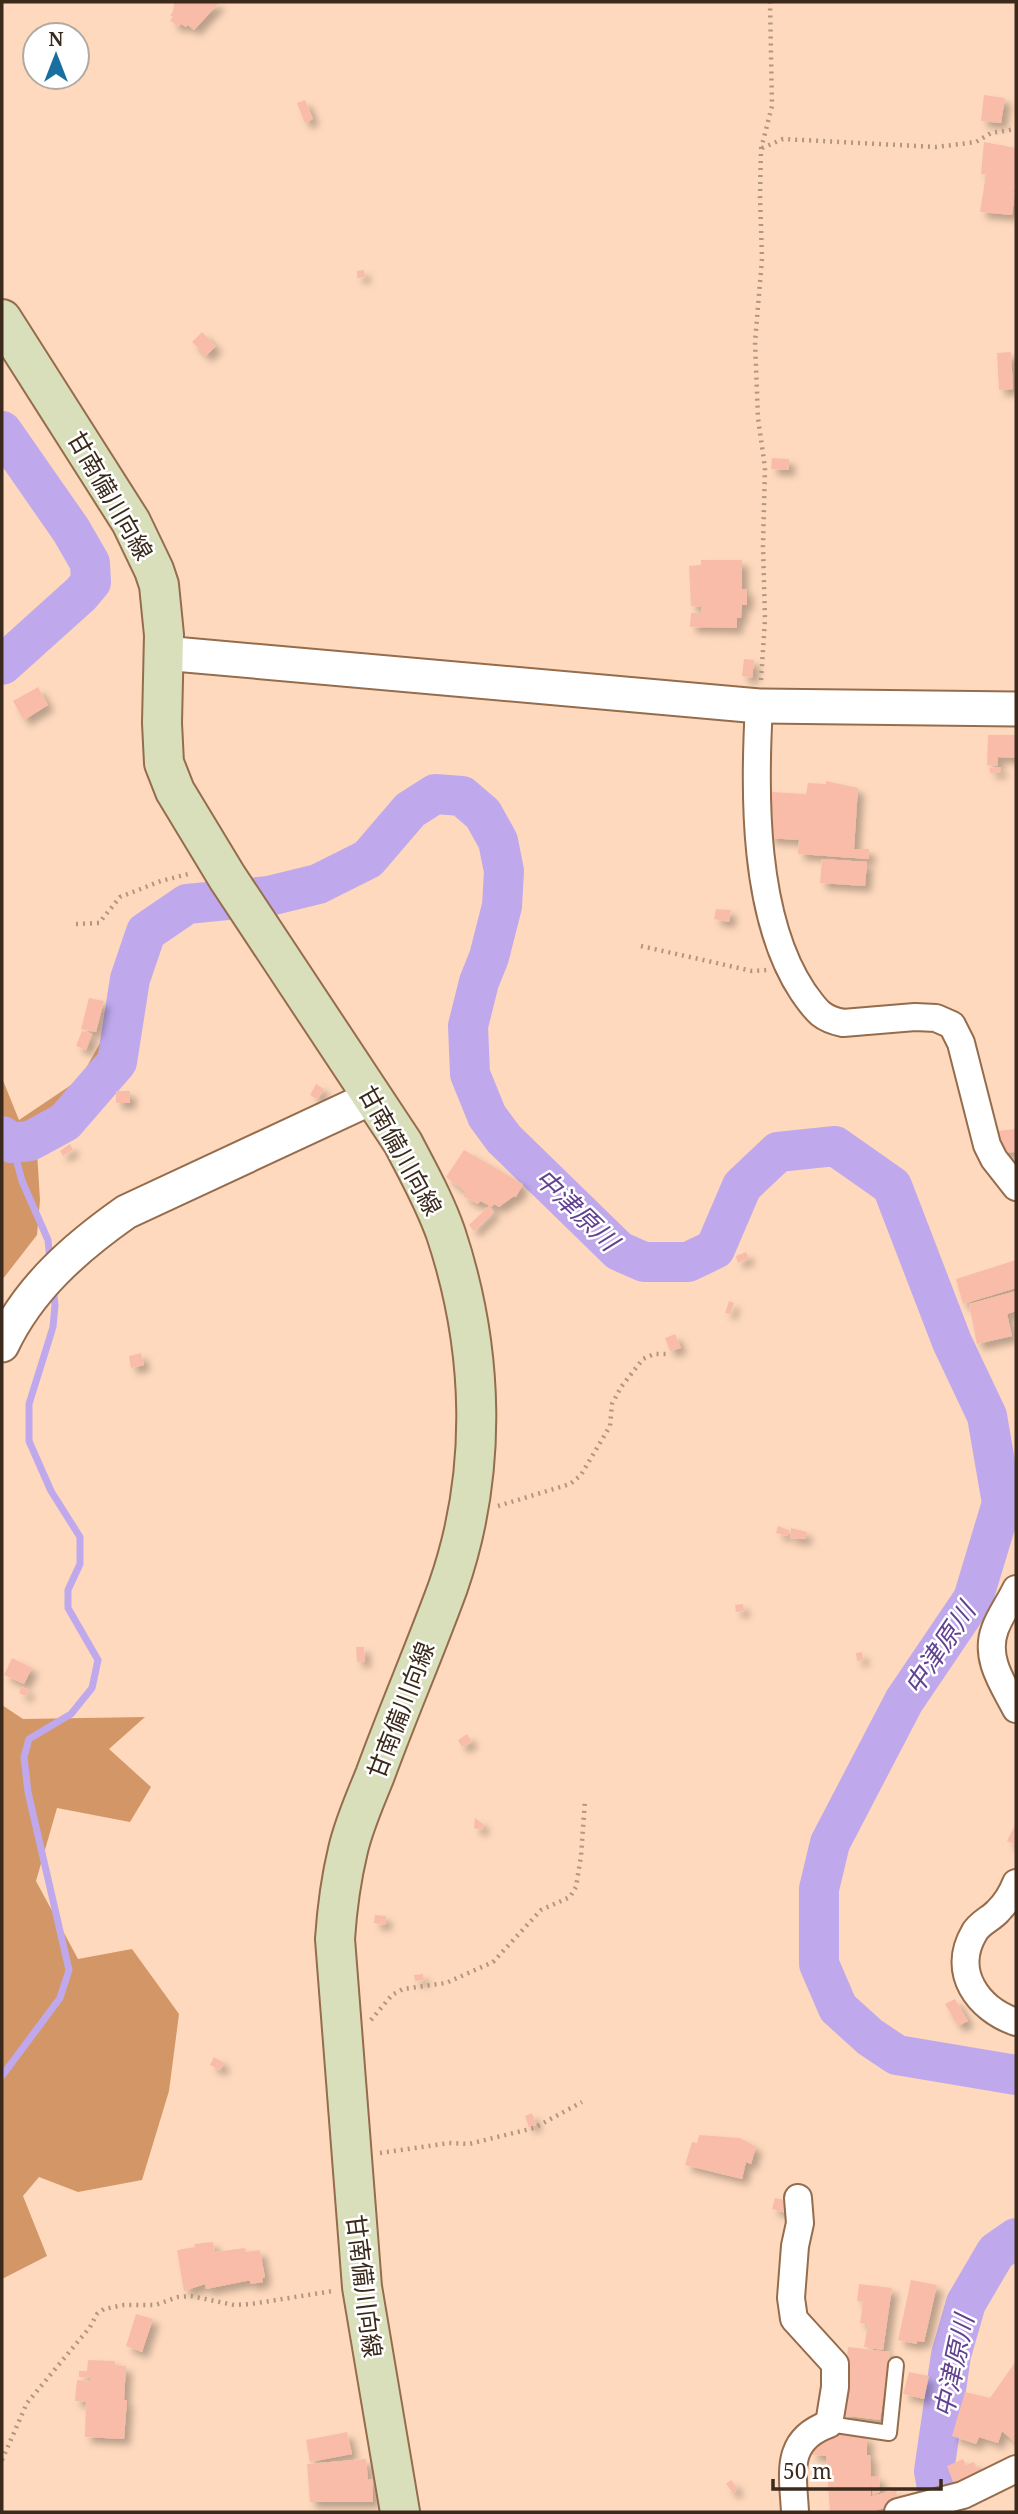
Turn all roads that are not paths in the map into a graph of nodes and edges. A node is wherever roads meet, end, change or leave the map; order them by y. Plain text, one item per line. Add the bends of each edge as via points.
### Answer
1 (2, 319) edge
2 (163, 653) junction
3 (759, 706) junction
4 (1016, 709) edge
5 (373, 1097) junction
6 (1016, 1187) edge
7 (2, 1345) edge
8 (1016, 1589) edge
9 (1016, 1709) edge
10 (1016, 1884) edge
11 (1016, 2022) edge
12 (798, 2198) dead end
13 (896, 2364) dead end
14 (829, 2424) junction
15 (1016, 2469) edge
16 (901, 2511) edge
17 (400, 2512) edge
18 (795, 2512) edge

1 - 2 main road, 甘南備川向線 via 145,547 159,585
2 - 3 street
2 - 5 main road, 甘南備川向線 via 164,763 187,813
3 - 4 street
3 - 6 street via 758,804 764,874 774,930 791,973 817,1012 828,1020 936,1018 952,1025 961,1043 987,1145
5 - 7 street via 125,1212 52,1272
5 - 17 main road, 甘南備川向線 via 436,1210 463,1292 477,1397 462,1544 349,1847 337,1906 341,2036 362,2287
8 - 9 street via 991,1647 993,1665
10 - 11 street via 998,1911 975,1930 966,1951 967,1976 976,1996 991,2010
12 - 14 street via 800,2223 791,2298 794,2319 835,2364
13 - 14 lane via 889,2433
14 - 18 street via 811,2431 799,2444 792,2468
15 - 16 street via 964,2495

